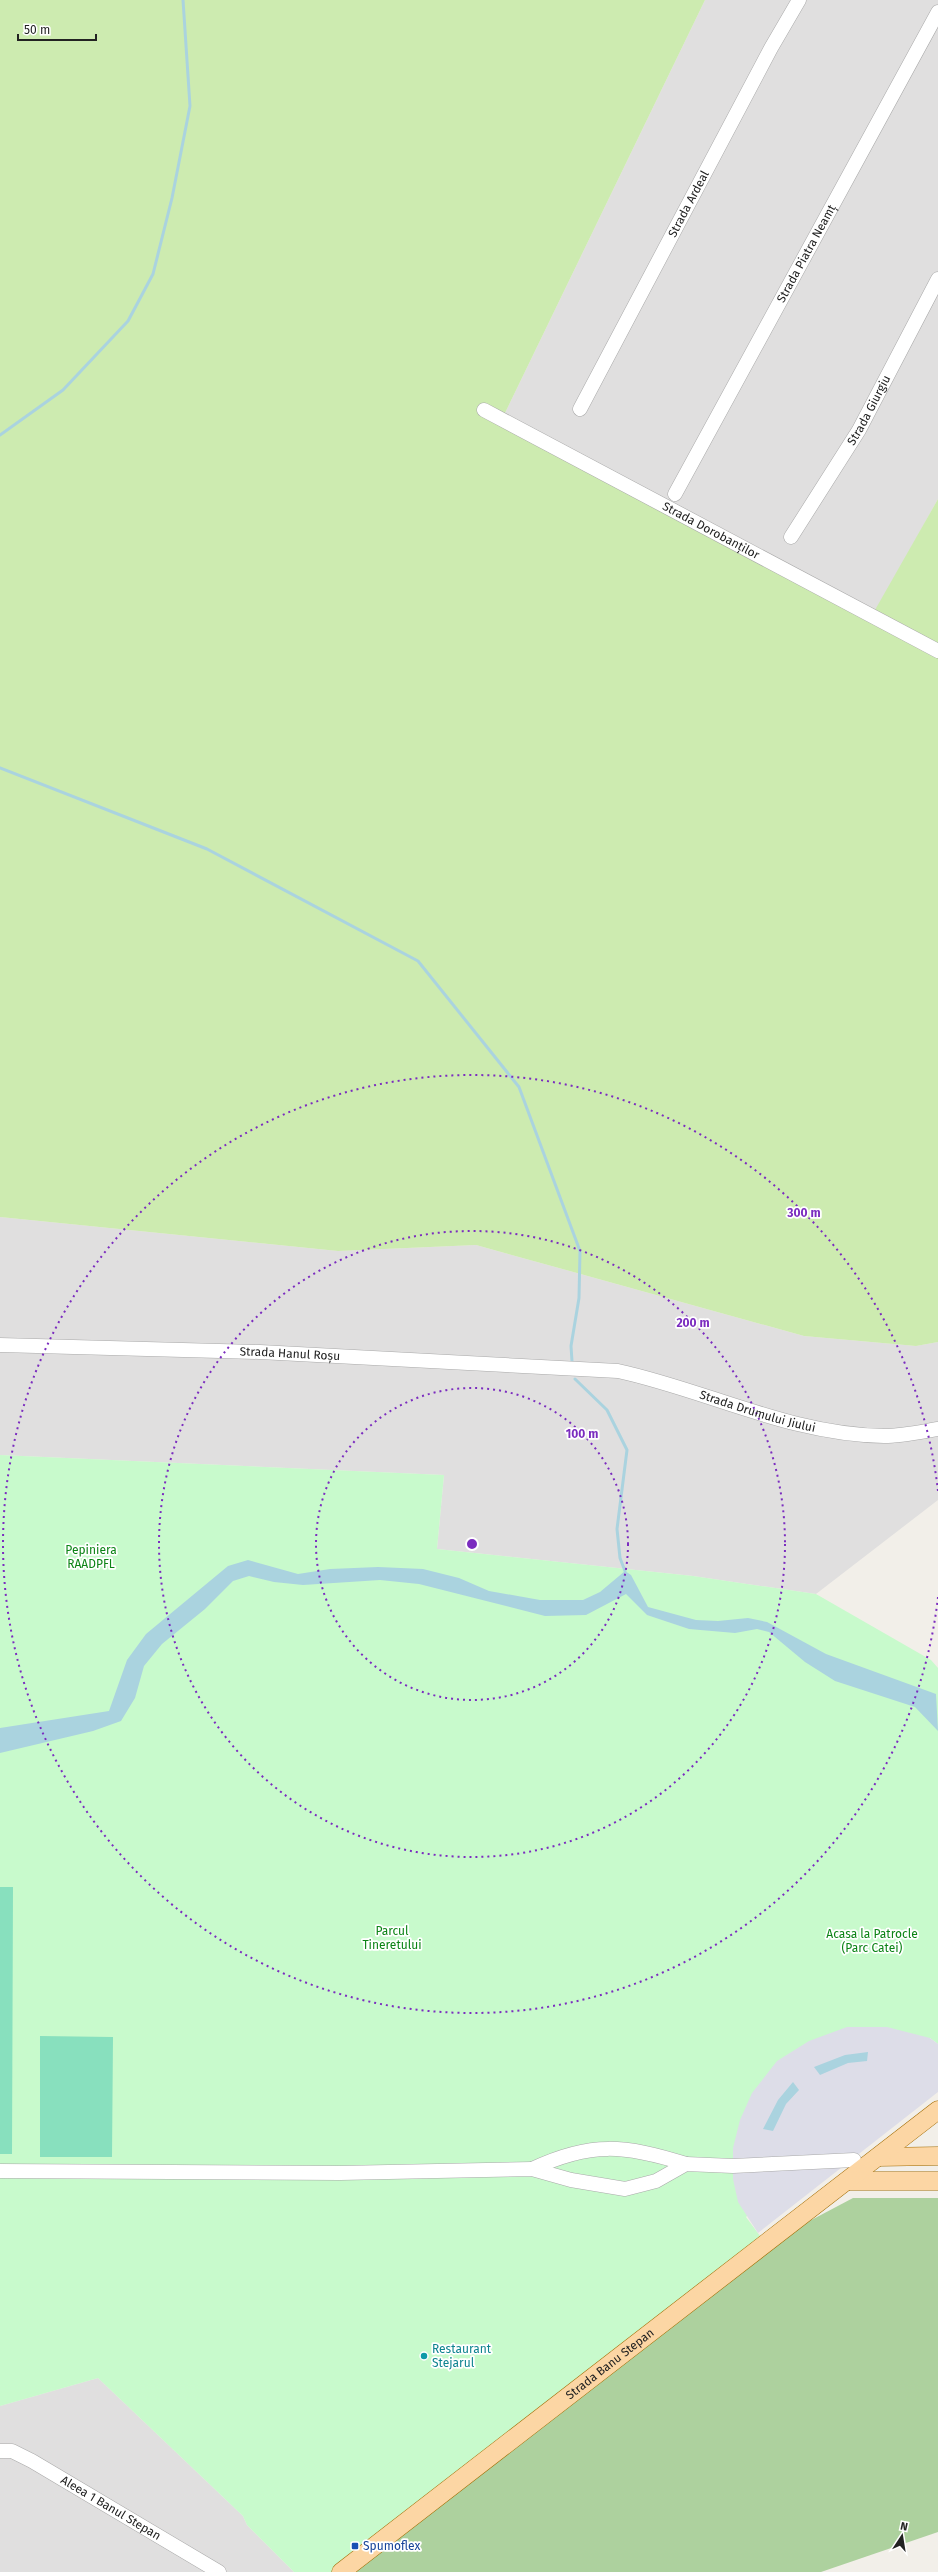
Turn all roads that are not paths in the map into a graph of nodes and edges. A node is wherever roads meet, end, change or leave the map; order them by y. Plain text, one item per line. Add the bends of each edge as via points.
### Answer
1 (799, 0) edge
2 (938, 12) edge
3 (938, 279) edge
4 (484, 410) dead end
5 (580, 410) dead end
6 (676, 494) dead end
7 (791, 537) dead end
8 (938, 651) edge
9 (0, 1345) edge
10 (580, 1370) joint
11 (938, 1429) edge
12 (938, 2110) edge
13 (938, 2156) edge
14 (878, 2157) junction
15 (854, 2160) dead end
16 (686, 2164) junction
17 (532, 2169) junction
18 (0, 2171) edge
19 (847, 2181) junction
20 (938, 2181) edge
21 (0, 2451) edge
22 (219, 2572) edge
23 (341, 2572) edge

1 - 5 street, Strada Ardeal via 771,48
2 - 6 street, Strada Piatra Neamț
3 - 7 street, Strada Giurgiu via 859,430
4 - 8 street, Strada Dorobanților
9 - 10 street, Strada Hanul Roșu via 260,1352
10 - 11 street, Strada Drumului Jiului via 618,1371 657,1379 784,1421 818,1429 884,1436
12 - 14 main road, Strada Banu Stepan
13 - 14 main road
14 - 19 main road, Strada Banu Stepan
15 - 16 street via 733,2166
16 - 17 street via 646,2152 618,2148 594,2149 571,2154
16 - 17 street via 656,2181 625,2189 577,2182
17 - 18 street via 340,2173
19 - 20 main road
19 - 23 main road, Strada Banu Stepan
21 - 22 street, Aleea 1 Banul Stepan via 12,2451 32,2461

